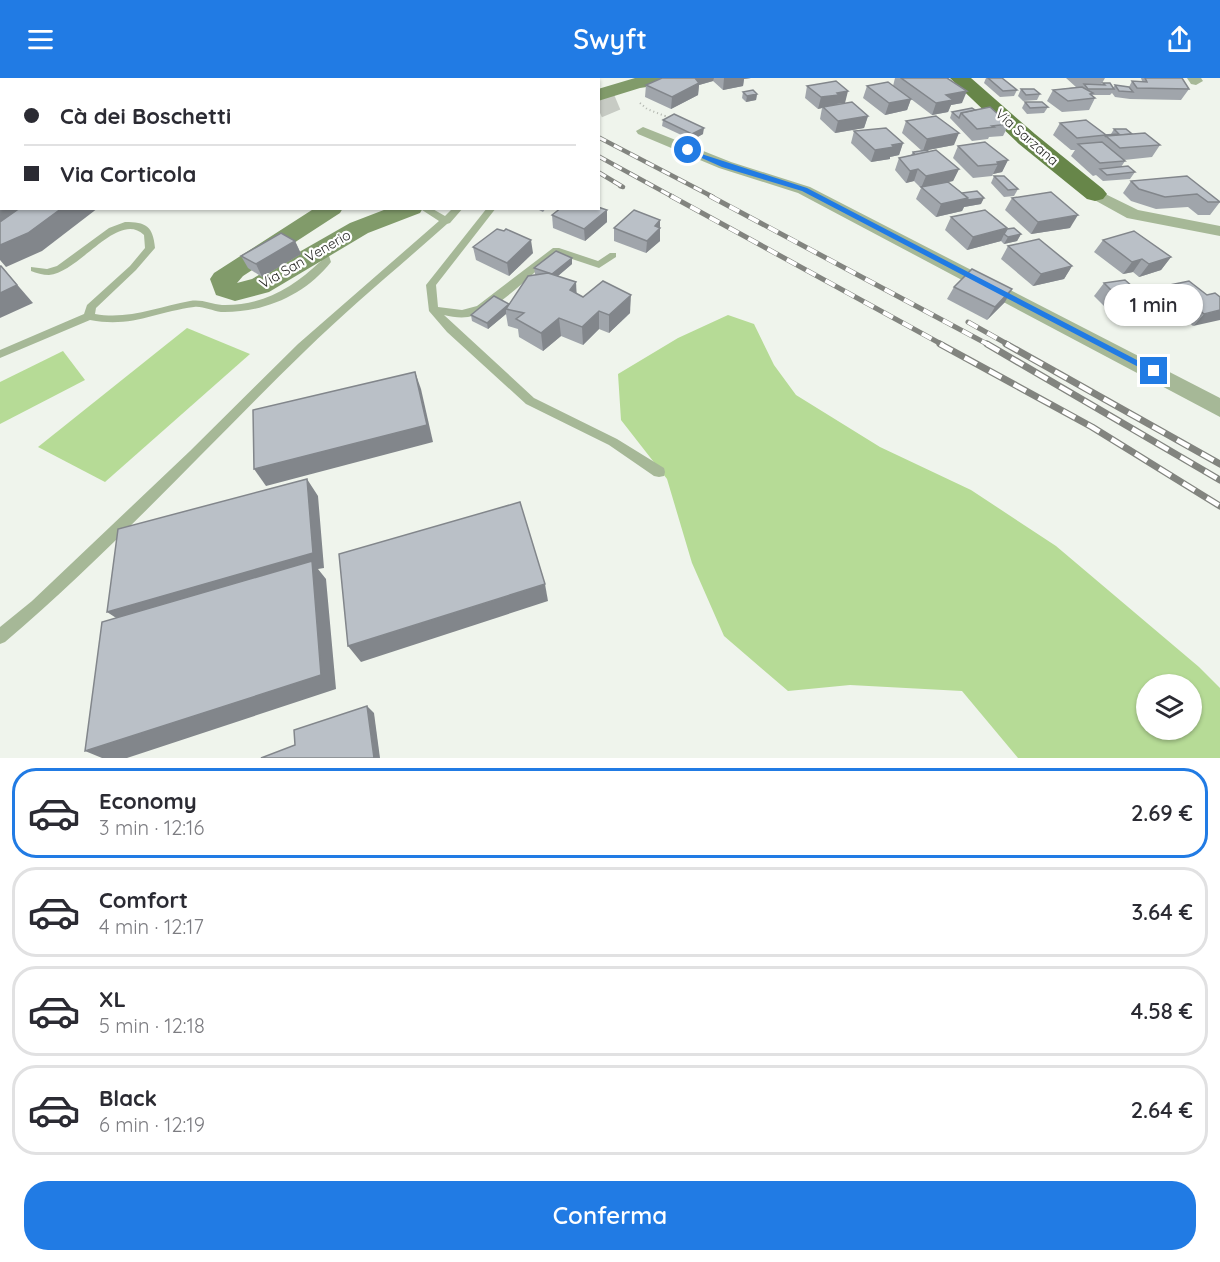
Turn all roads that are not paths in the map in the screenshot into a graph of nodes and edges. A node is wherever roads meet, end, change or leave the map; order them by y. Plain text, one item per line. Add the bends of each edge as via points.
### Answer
1 (672, 78) edge
2 (679, 78) edge
3 (960, 78) edge
4 (608, 98) edge
5 (643, 131) dead end
6 (1095, 195) joint
7 (329, 210) edge
8 (407, 210) edge
9 (428, 210) edge
10 (457, 210) edge
11 (490, 210) edge
12 (447, 221) junction
13 (1220, 231) edge
14 (323, 249) junction
15 (614, 255) dead end
16 (34, 269) dead end
17 (433, 309) junction
18 (89, 316) junction
19 (0, 354) edge
20 (1220, 408) edge
21 (659, 472) dead end
22 (0, 637) edge

1 - 4 street via 637,84
2 - 4 street
3 - 6 main road, Via Sarzana
5 - 20 street via 725,165 804,190
6 - 13 street via 1133,214
7 - 14 street, Via San Venerio via 234,270 224,279 225,289 235,292 260,286
8 - 14 street, Via San Venerio via 359,228
9 - 12 lane
10 - 12 lane
11 - 17 lane via 431,285
12 - 22 lane via 302,347 45,598
14 - 18 lane via 326,262 302,286 259,306 221,309 196,303 109,321
15 - 17 lane via 599,265 556,250 468,314
16 - 18 lane via 40,273 60,269 121,225 138,225 149,234 150,248 91,307
17 - 21 lane via 530,401 613,442
18 - 19 lane

